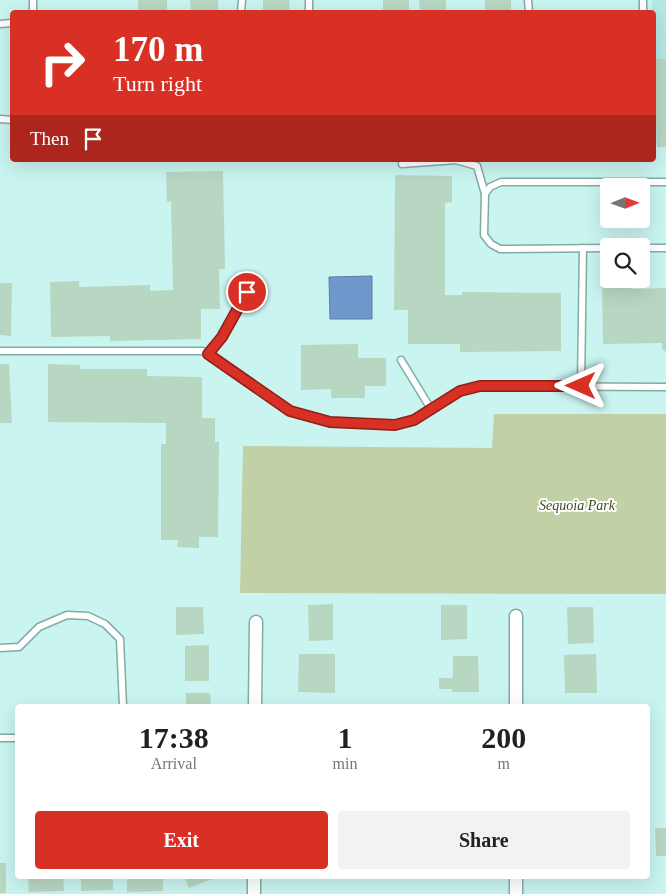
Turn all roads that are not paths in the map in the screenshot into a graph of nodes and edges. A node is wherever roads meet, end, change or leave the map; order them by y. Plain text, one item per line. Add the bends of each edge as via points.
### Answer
1 (429, 162) edge
2 (463, 162) edge
3 (402, 164) dead end
4 (666, 182) edge
5 (485, 194) junction
6 (583, 248) junction
7 (600, 248) edge
8 (650, 248) edge
9 (666, 248) edge
10 (247, 292) dead end
11 (0, 351) edge
12 (208, 354) junction
13 (401, 360) dead end
14 (581, 386) junction
15 (666, 387) edge
16 (431, 409) junction
17 (516, 616) dead end
18 (256, 622) dead end
19 (0, 648) edge
20 (123, 704) edge
21 (256, 704) edge
22 (516, 704) edge
23 (0, 738) edge
24 (15, 738) edge
25 (254, 879) edge
26 (516, 879) edge
27 (254, 894) edge
28 (516, 894) edge

1 - 3 lane
2 - 5 lane via 477,166
4 - 5 lane via 501,182 490,187
5 - 6 lane via 484,235 500,249
6 - 7 lane
6 - 14 lane
8 - 9 lane
10 - 12 lane via 222,337
11 - 12 lane via 203,351
12 - 16 lane via 290,411 330,422 395,425 414,420
13 - 16 lane
14 - 15 lane
14 - 16 lane via 480,386 460,391
17 - 22 street
18 - 21 street
19 - 20 lane via 19,647 39,627 67,615 88,616 105,624 120,639
23 - 24 lane
25 - 27 street
26 - 28 street

